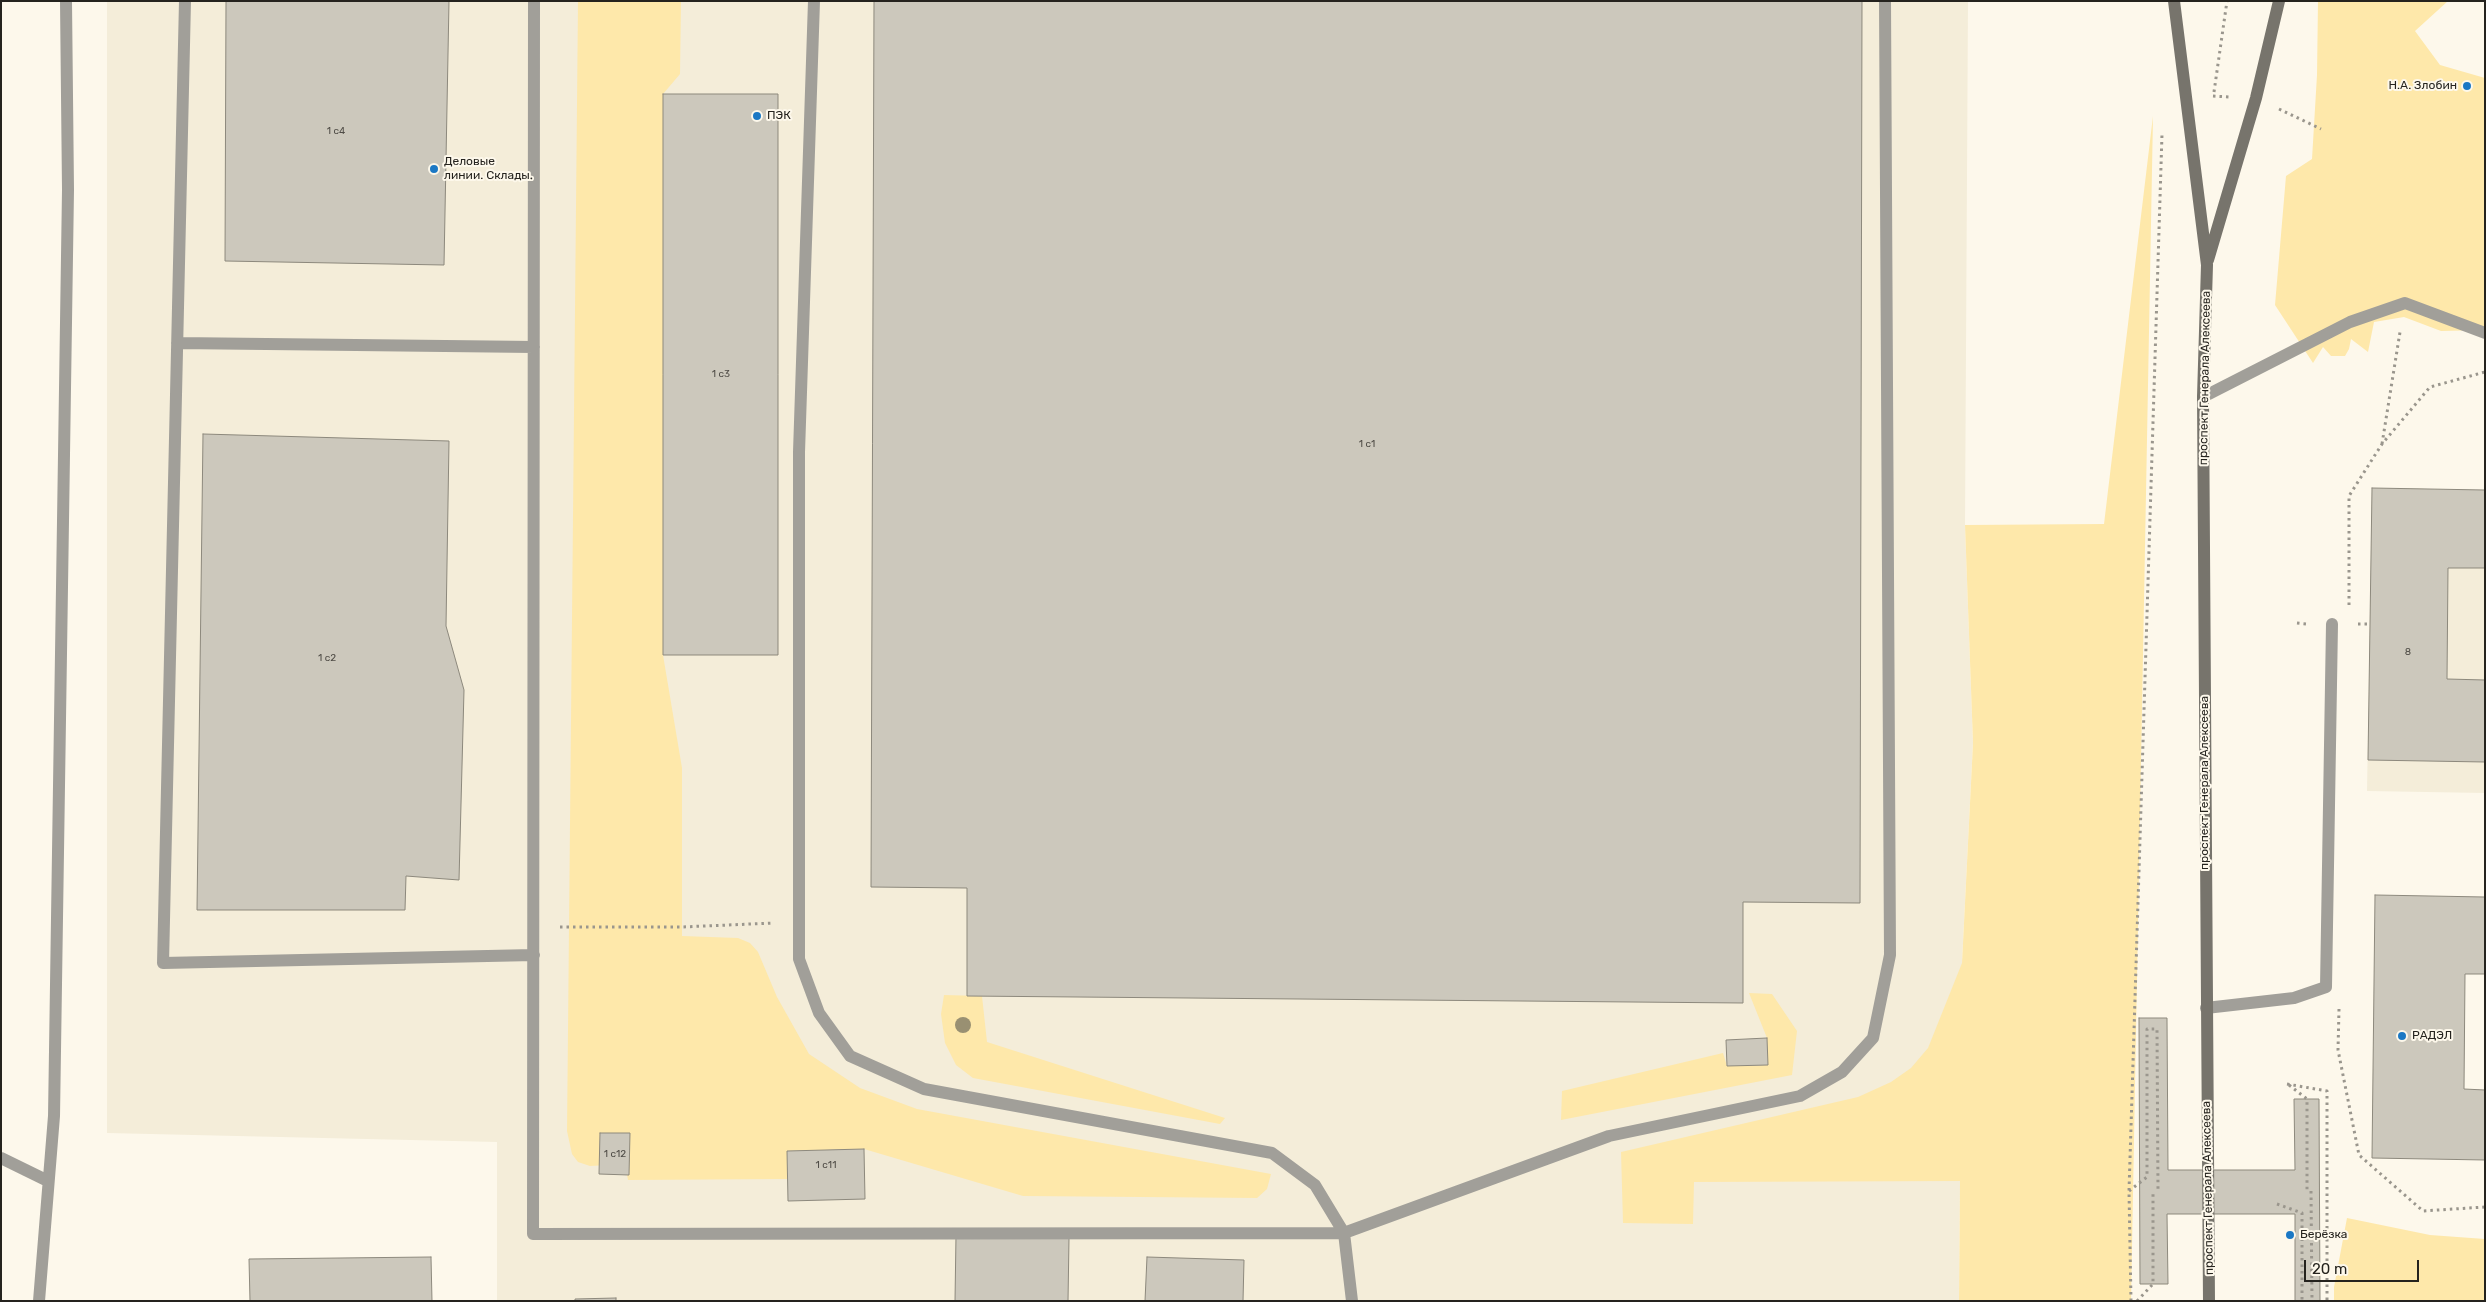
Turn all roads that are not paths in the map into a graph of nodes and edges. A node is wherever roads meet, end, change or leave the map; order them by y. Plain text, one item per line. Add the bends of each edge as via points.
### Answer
1 (66, 1) edge
2 (185, 1) edge
3 (534, 1) edge
4 (814, 1) edge
5 (1885, 1) edge
6 (2174, 1) edge
7 (2279, 1) edge
8 (2207, 265) junction
9 (2485, 333) edge
10 (178, 343) junction
11 (534, 347) junction
12 (2203, 397) junction
13 (2332, 624) dead end
14 (534, 955) junction
15 (2206, 1008) junction
16 (1, 1158) edge
17 (48, 1180) junction
18 (1344, 1234) junction
19 (39, 1301) edge
20 (1352, 1301) edge
21 (2209, 1301) edge

1 - 17 lane via 68,190 54,1116
2 - 10 lane
3 - 11 lane
4 - 18 lane via 799,452 799,959 819,1013 850,1056 924,1089 1272,1154 1314,1185
5 - 18 lane via 1890,956 1873,1038 1842,1072 1800,1096 1609,1136
6 - 8 main road, проспект Генерала Алексеева
7 - 8 main road, проспект Генерала Алексеева via 2256,98
8 - 12 main road, проспект Генерала Алексеева
9 - 12 lane via 2405,303 2350,322
10 - 11 lane
10 - 14 lane via 163,963
11 - 14 lane
12 - 15 main road, проспект Генерала Алексеева
13 - 15 lane via 2326,987 2294,998
14 - 18 lane via 533,1234
15 - 21 main road, проспект Генерала Алексеева
16 - 17 lane
17 - 19 lane
18 - 20 lane

